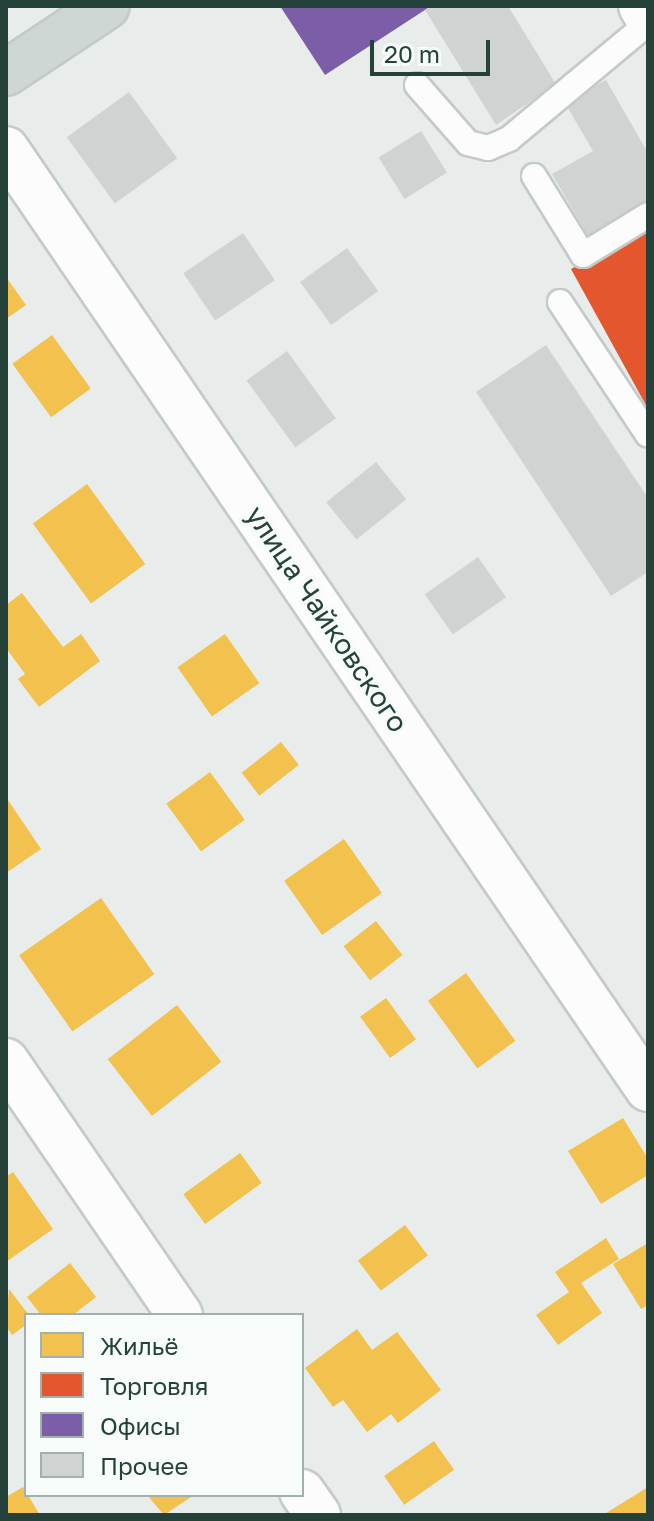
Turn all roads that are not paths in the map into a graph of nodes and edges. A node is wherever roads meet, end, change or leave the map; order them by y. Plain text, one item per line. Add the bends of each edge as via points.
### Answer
1 (107, 6) edge
2 (641, 6) edge
3 (648, 20) edge
4 (6, 73) edge
5 (417, 85) dead end
6 (6, 149) edge
7 (534, 176) dead end
8 (648, 215) edge
9 (560, 302) dead end
10 (648, 435) edge
11 (6, 1061) edge
12 (648, 1089) edge
13 (179, 1313) edge
14 (304, 1495) edge
15 (318, 1515) edge

1 - 4 main road
2 - 3 street
3 - 5 lane via 509,139 488,148 468,143
6 - 12 street, улица Чайковского
7 - 8 lane via 583,255
9 - 10 lane
11 - 13 street
14 - 15 street

